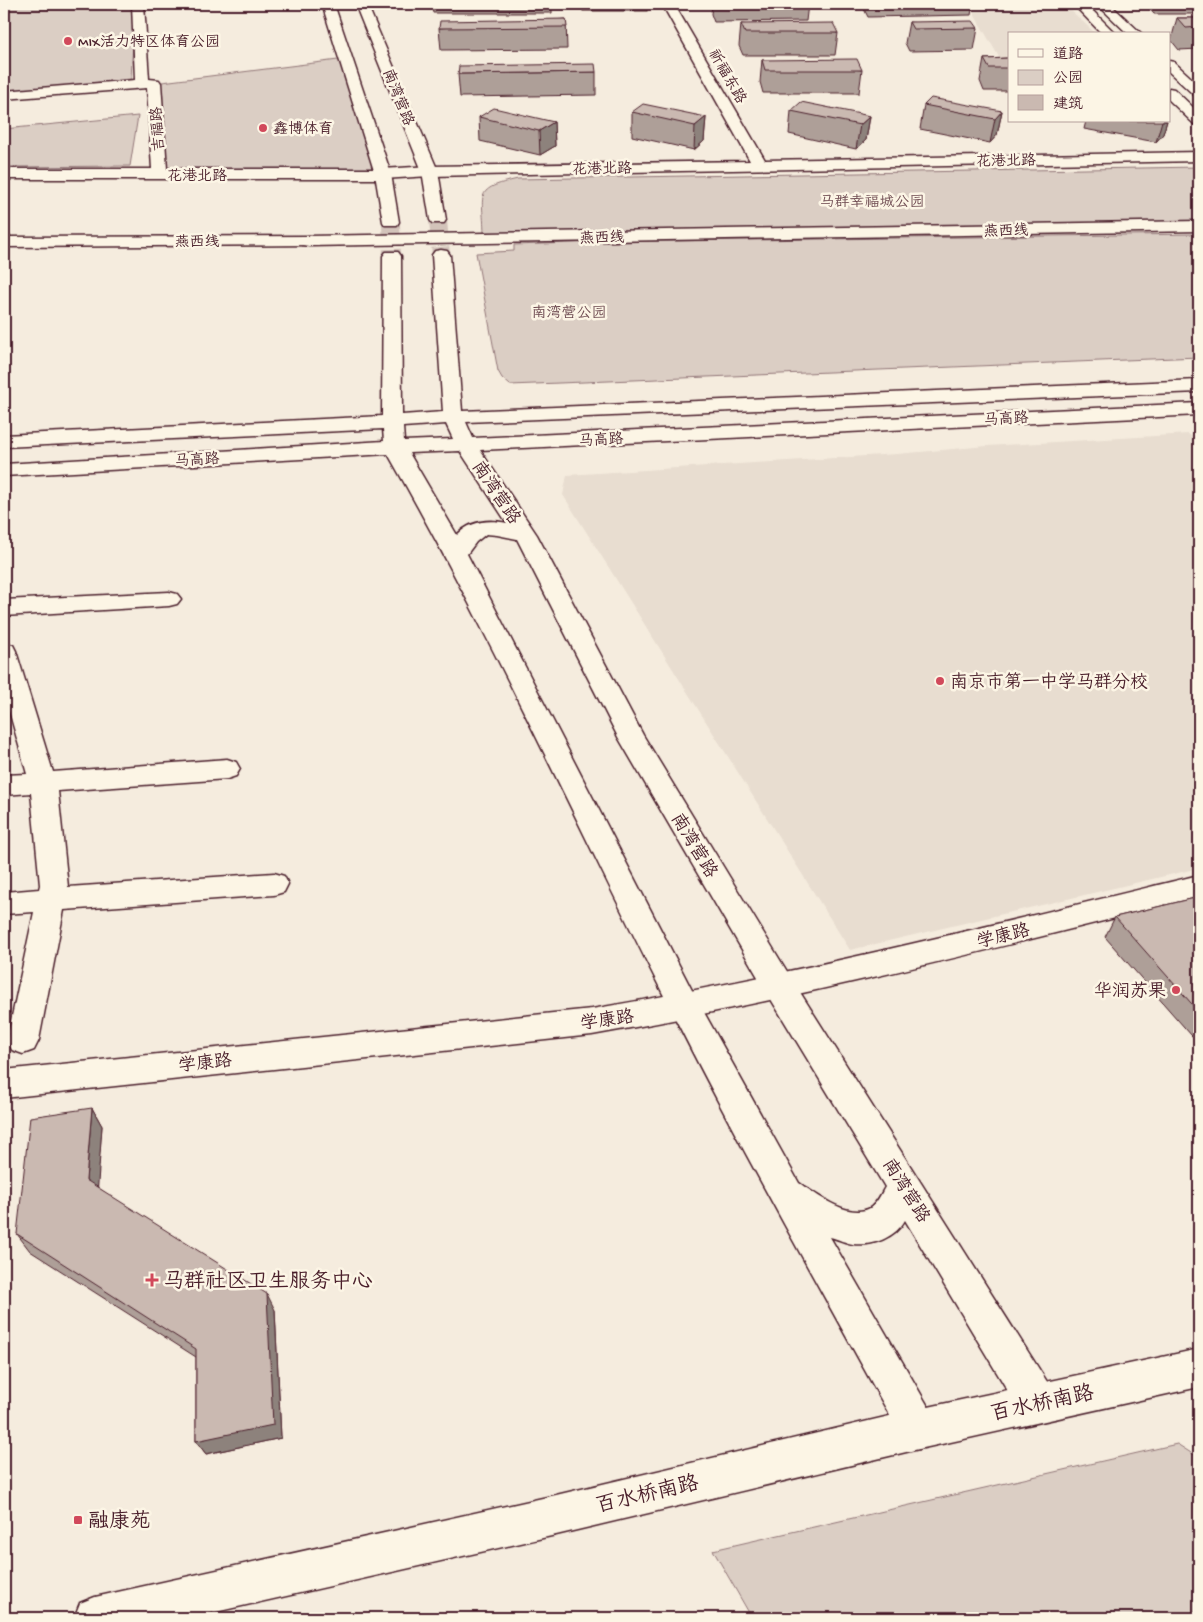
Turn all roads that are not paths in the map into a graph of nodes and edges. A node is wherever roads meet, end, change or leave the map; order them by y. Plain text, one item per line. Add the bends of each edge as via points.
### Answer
1 (138, 4) edge
2 (328, 4) edge
3 (361, 4) edge
4 (668, 4) edge
5 (1079, 4) edge
6 (1103, 4) edge
7 (1108, 32) edge
8 (1134, 32) edge
9 (1170, 65) edge
10 (148, 84) junction
11 (1199, 92) edge
12 (1170, 93) edge
13 (4, 95) edge
14 (1199, 121) edge
15 (1199, 157) edge
16 (760, 165) junction
17 (430, 171) junction
18 (4, 174) edge
19 (383, 174) junction
20 (160, 175) junction
21 (438, 220) tunnel mouth
22 (392, 222) tunnel mouth
23 (1199, 226) edge
24 (4, 242) edge
25 (441, 255) tunnel mouth
26 (392, 256) tunnel mouth
27 (1199, 386) edge
28 (1199, 409) edge
29 (453, 416) junction
30 (394, 434) junction
31 (4, 441) edge
32 (466, 445) junction
33 (4, 470) edge
34 (526, 535) junction
35 (456, 554) junction
36 (169, 599) dead end
37 (4, 608) edge
38 (4, 652) edge
39 (10, 691) edge
40 (227, 769) dead end
41 (43, 782) junction
42 (4, 785) edge
43 (274, 884) dead end
44 (1199, 886) edge
45 (51, 900) junction
46 (4, 903) edge
47 (780, 987) junction
48 (685, 1007) junction
49 (24, 1040) dead end
50 (4, 1084) edge
51 (904, 1185) junction
52 (787, 1195) junction
53 (1199, 1368) edge
54 (1037, 1402) junction
55 (919, 1429) junction
56 (95, 1618) edge

1 - 10 main road, 吉福路
2 - 19 main road
3 - 17 main road, 南湾营路
4 - 16 main road, 祈福东路
5 - 7 main road
6 - 8 main road
9 - 11 main road
10 - 13 main road
10 - 20 main road, 吉福路
12 - 14 main road
15 - 16 main road, 花港北路
16 - 17 main road, 花港北路
17 - 19 main road, 花港北路
17 - 21 main road, 南湾营路
18 - 20 main road, 花港北路
19 - 20 main road, 花港北路
19 - 22 main road
23 - 24 main road, 燕西线 via 309,241
25 - 29 main road, 南湾营路
26 - 30 main road
27 - 29 main road, 马高路
28 - 32 main road, 马高路
29 - 30 main road, 马高路
29 - 32 main road, 南湾营路
30 - 31 main road, 马高路
30 - 32 main road, 马高路
30 - 33 main road, 马高路
30 - 35 main road
32 - 34 main road, 南湾营路
34 - 35 main road via 490,527 479,529 470,535
34 - 47 main road, 南湾营路 via 631,738
35 - 48 main road
36 - 37 main road
38 - 39 main road
39 - 41 main road
40 - 41 main road
41 - 42 main road
41 - 45 main road via 54,885
43 - 45 main road
44 - 47 main road, 学康路
45 - 46 main road
45 - 49 main road
47 - 48 main road, 学康路
47 - 51 main road, 南湾营路
48 - 50 main road, 学康路 via 592,1022
48 - 52 main road
51 - 52 main road via 890,1212 877,1225 854,1227 819,1217
51 - 54 main road, 南湾营路
52 - 55 main road
53 - 54 main road, 百水桥南路
54 - 55 main road, 百水桥南路
55 - 56 main road, 百水桥南路 via 556,1515

